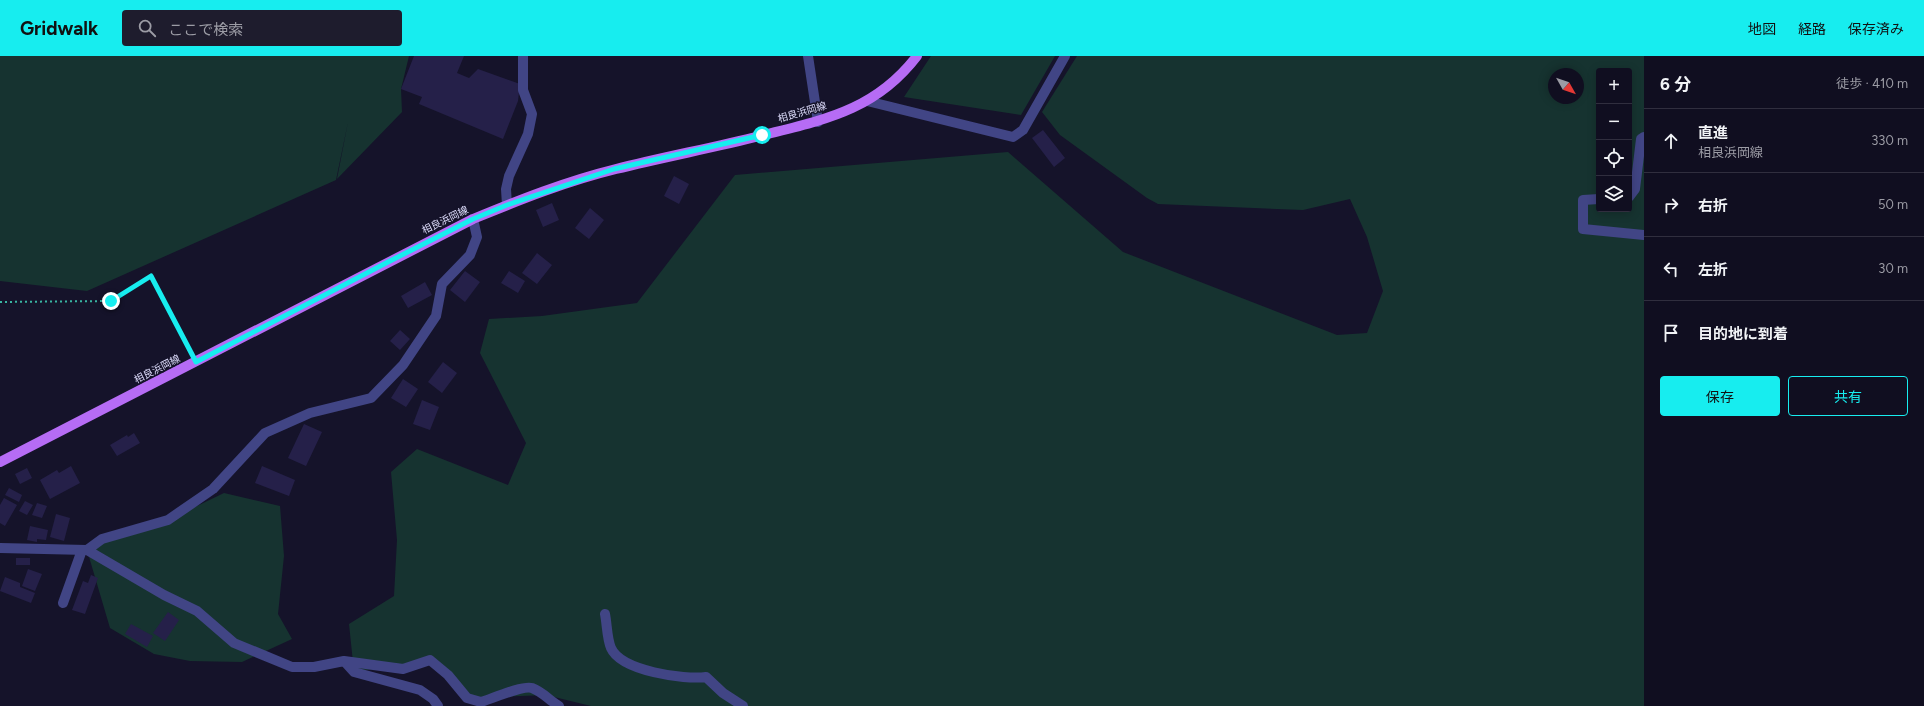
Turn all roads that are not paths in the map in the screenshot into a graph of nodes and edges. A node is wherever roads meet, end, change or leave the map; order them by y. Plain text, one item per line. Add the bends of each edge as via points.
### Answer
1 (523, 56) edge
2 (808, 56) edge
3 (917, 56) edge
4 (1065, 56) edge
5 (867, 100) junction
6 (818, 122) junction
7 (1644, 137) edge
8 (1632, 194) edge
9 (1596, 199) edge
10 (507, 205) junction
11 (473, 219) junction
12 (1644, 235) edge
13 (0, 462) edge
14 (0, 548) edge
15 (85, 550) junction
16 (64, 603) dead end
17 (605, 614) dead end
18 (344, 661) junction
19 (438, 706) edge
20 (559, 706) edge
21 (743, 706) edge

1 - 10 street via 523,90 532,114 528,134 509,176 506,189
2 - 6 street
3 - 5 main road, 相良浜岡線 via 888,88
4 - 5 street via 1023,130 1013,136
5 - 6 main road, 相良浜岡線
6 - 10 main road, 相良浜岡線 via 614,169
7 - 8 street via 1641,139 1635,189
9 - 12 street via 1583,200 1583,229
10 - 11 main road, 相良浜岡線
11 - 13 main road, 相良浜岡線
11 - 15 street via 477,237 475,243 470,255 442,284 436,316 403,365 371,398 310,413 265,433 213,489 168,520 102,539
14 - 15 street
15 - 16 street
15 - 18 street via 197,611 234,643 292,667 314,667
17 - 21 street via 611,649 625,661 670,677 706,678
18 - 19 street via 354,672 420,690
18 - 20 street via 403,669 430,660 448,675 468,698 480,702 531,688 546,695

